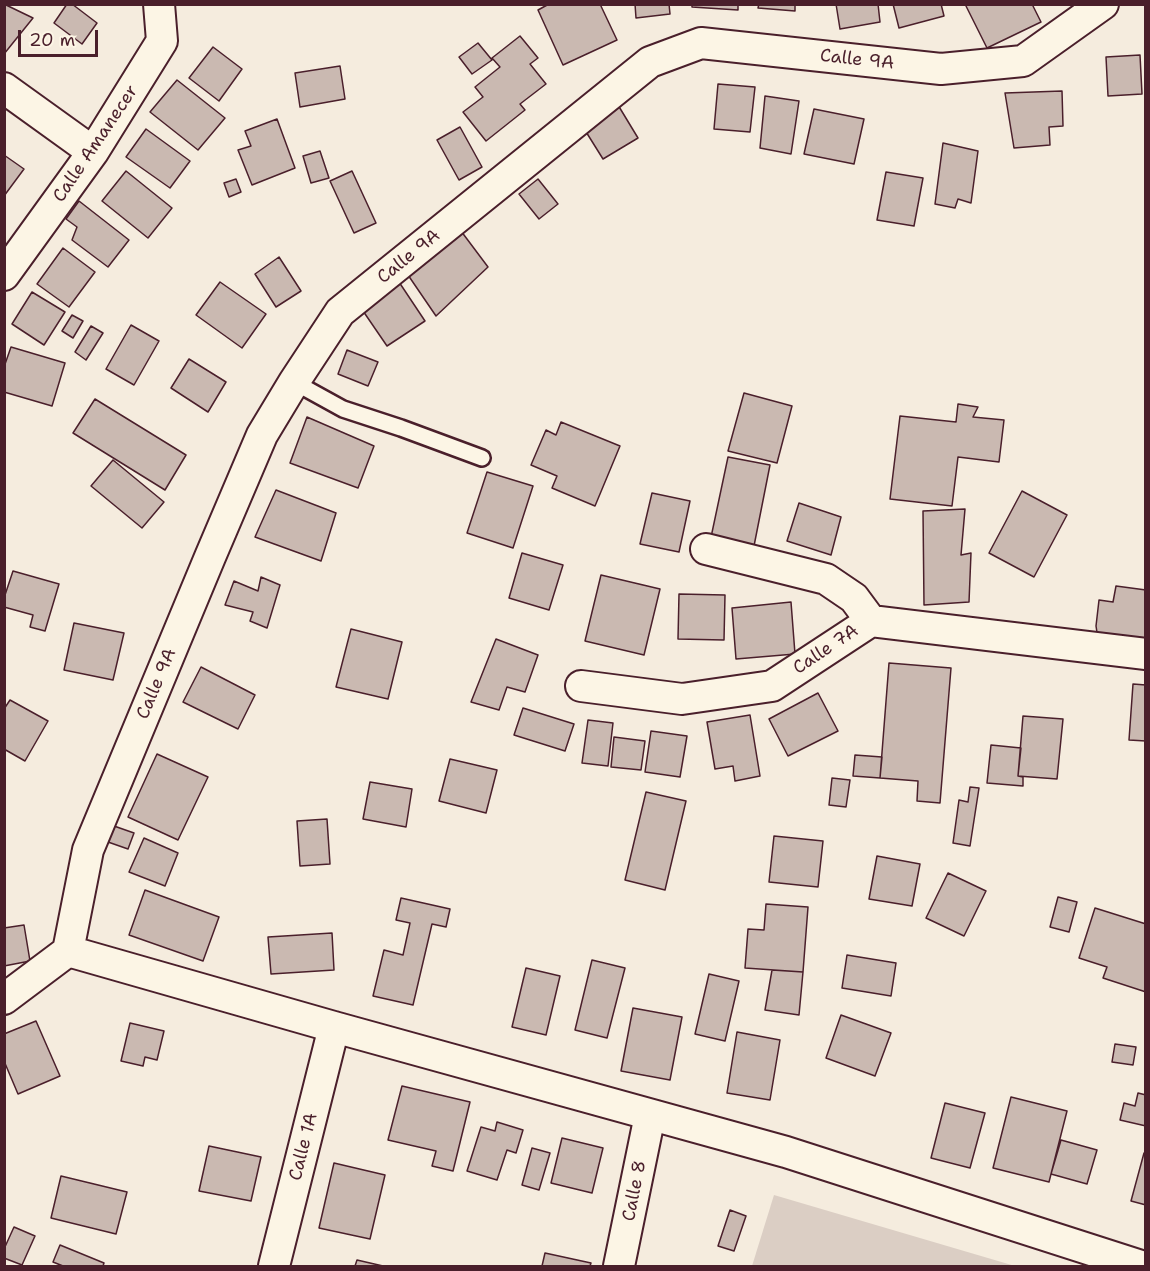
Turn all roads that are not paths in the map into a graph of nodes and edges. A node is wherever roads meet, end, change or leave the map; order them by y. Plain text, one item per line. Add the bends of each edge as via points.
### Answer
1 (159, 4) edge
2 (1103, 4) edge
3 (4, 88) edge
4 (93, 152) junction
5 (4, 275) edge
6 (294, 382) junction
7 (482, 458) dead end
8 (705, 549) dead end
9 (871, 621) junction
10 (1146, 654) edge
11 (581, 686) dead end
12 (68, 951) junction
13 (4, 999) edge
14 (334, 1027) junction
15 (650, 1115) junction
16 (274, 1266) edge
17 (619, 1266) edge
18 (1142, 1266) edge

1 - 4 street, Calle Amanecer via 162,41
2 - 6 street, Calle 9A via 1023,61 941,69 701,43 650,62 340,312
3 - 4 street
4 - 5 street, Calle Amanecer
6 - 7 lane via 343,409
6 - 12 street, Calle 9A via 262,435 88,850
8 - 9 street via 826,579 854,598
9 - 10 street, Calle 7A
9 - 11 street, Calle 7A via 772,686 682,699
12 - 13 street
12 - 14 street
14 - 15 street
14 - 16 street, Calle 1A
15 - 17 street, Calle 8
15 - 18 street via 786,1152

